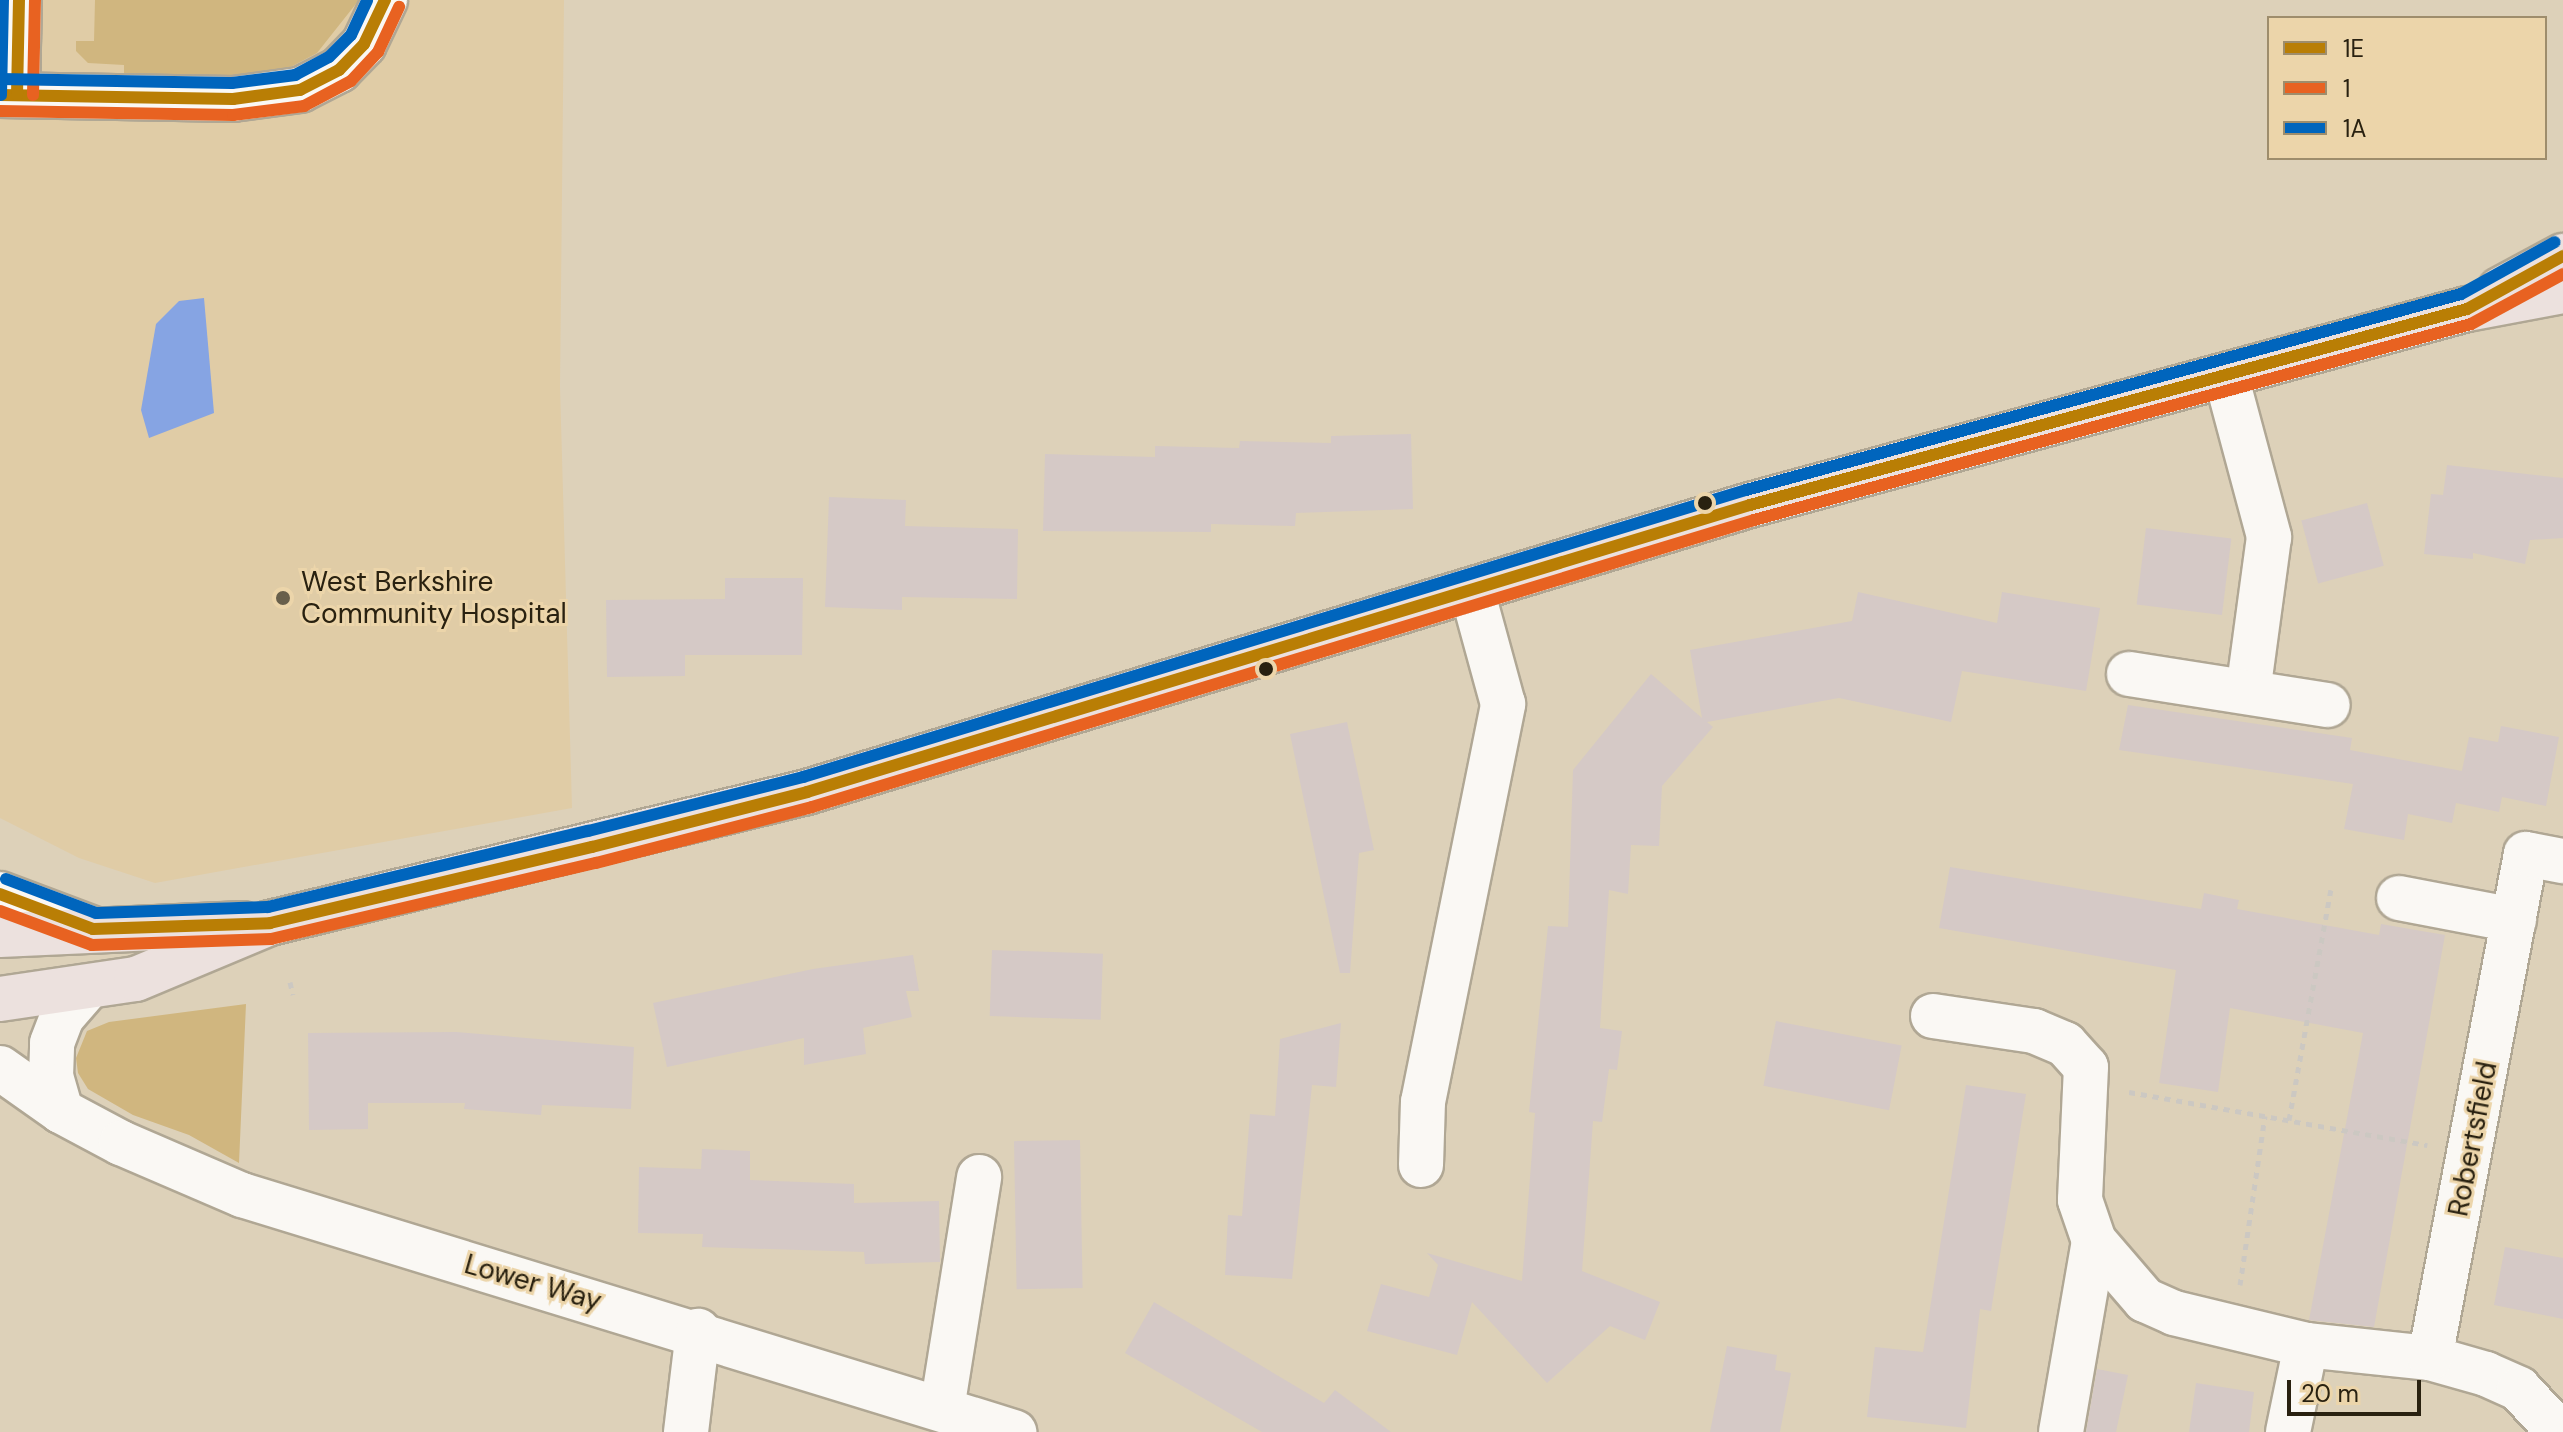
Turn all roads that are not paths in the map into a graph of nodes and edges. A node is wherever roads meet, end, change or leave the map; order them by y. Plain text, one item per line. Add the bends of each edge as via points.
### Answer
1 (19, 0) edge
2 (385, 0) edge
3 (8, 95) edge
4 (2563, 256) edge
5 (2563, 291) edge
6 (2467, 309) junction
7 (2226, 376) junction
8 (1472, 591) junction
9 (2129, 674) dead end
10 (2248, 692) junction
11 (2328, 705) dead end
12 (2563, 861) edge
13 (0, 894) edge
14 (2399, 898) dead end
15 (2514, 920) junction
16 (270, 923) junction
17 (93, 929) junction
18 (0, 935) edge
19 (87, 988) junction
20 (0, 999) edge
21 (1933, 1016) dead end
22 (0, 1068) edge
23 (0, 1100) edge
24 (61, 1111) junction
25 (1421, 1165) dead end
26 (979, 1177) dead end
27 (2094, 1241) junction
28 (698, 1331) junction
29 (2306, 1345) junction
30 (2430, 1358) junction
31 (942, 1409) junction
32 (686, 1432) edge
33 (1014, 1432) edge
34 (2061, 1432) edge
35 (2288, 1432) edge
36 (2559, 1432) edge

1 - 3 street
2 - 3 street via 364,44 339,70 300,90 233,99
4 - 6 main road
5 - 6 main road
6 - 7 main road
7 - 8 main road via 1750,505
7 - 10 street via 2269,537
8 - 16 main road via 807,792
8 - 25 street via 1503,704 1423,1102
9 - 10 street
10 - 11 street
12 - 15 street, Robertsfield via 2526,854
13 - 17 street
14 - 15 street
15 - 30 street, Robertsfield
16 - 17 main road
16 - 19 main road via 136,979
17 - 18 main road
19 - 20 main road
19 - 24 street via 62,1017 52,1043 51,1077
21 - 27 street via 2034,1031 2065,1044 2086,1067 2080,1200
22 - 24 street, Lower Way
23 - 24 street, Lower Way
24 - 28 street, Lower Way via 242,1195
26 - 31 street
27 - 29 street via 2145,1300 2174,1313
27 - 34 street
28 - 31 street, Lower Way
28 - 32 street
29 - 30 street
29 - 35 street
30 - 36 street via 2519,1389
31 - 33 street, Lower Way

